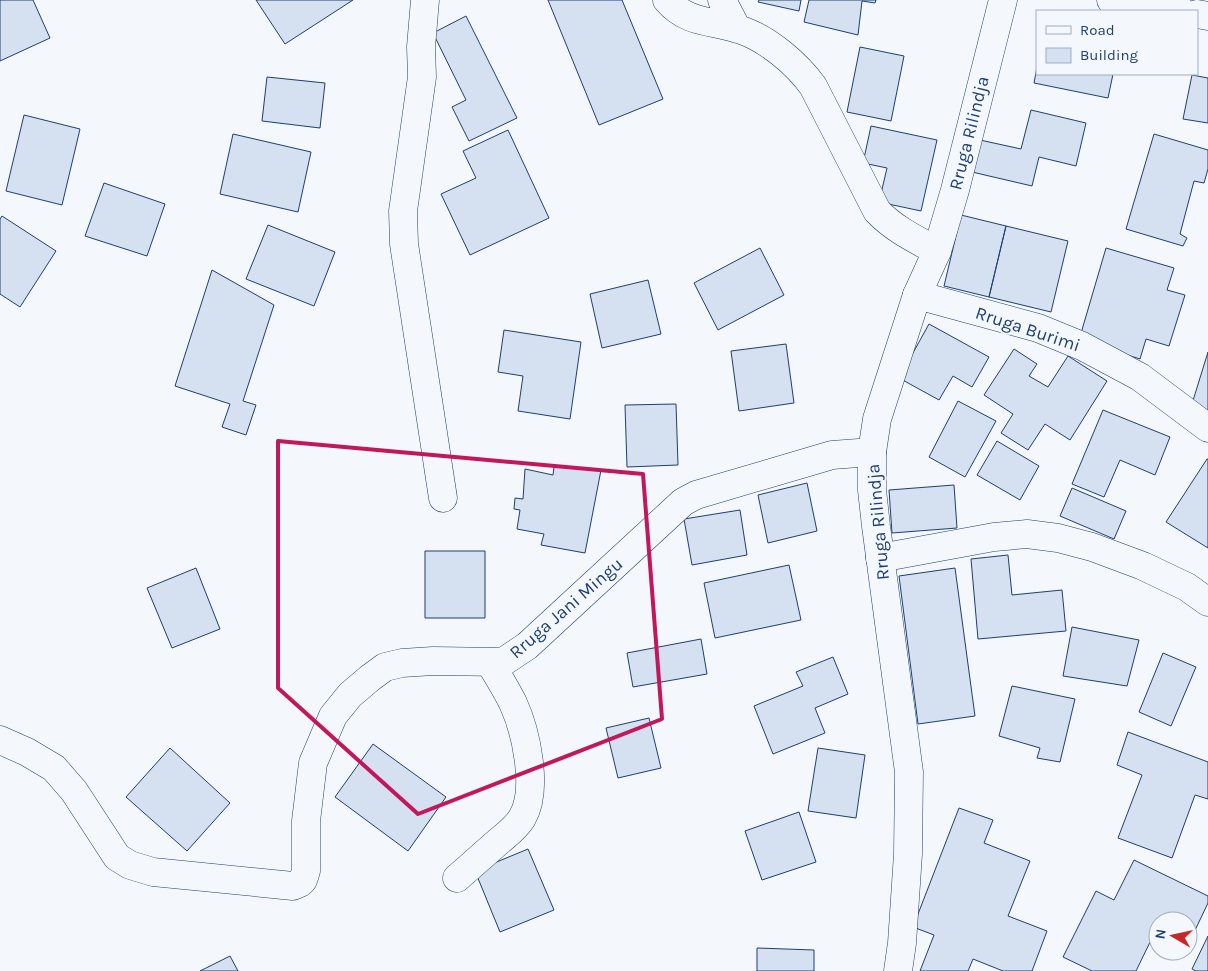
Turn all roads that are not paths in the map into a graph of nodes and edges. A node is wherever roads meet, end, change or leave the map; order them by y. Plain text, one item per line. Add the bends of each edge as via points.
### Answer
1 (425, 0) edge
2 (667, 0) edge
3 (722, 0) edge
4 (1003, 0) edge
5 (1111, 0) edge
6 (1175, 10) edge
7 (737, 29) junction
8 (937, 251) junction
9 (917, 295) junction
10 (1208, 428) edge
11 (872, 452) junction
12 (443, 498) dead end
13 (880, 558) junction
14 (1208, 602) edge
15 (490, 663) junction
16 (0, 740) edge
17 (458, 878) dead end
18 (898, 971) edge

1 - 12 street via 422,77 403,219 404,244
2 - 7 street via 684,15
3 - 7 street
4 - 8 street, Rruga Rilindja
5 - 6 street
7 - 8 street via 764,42 805,75 877,211 904,234
8 - 9 street, Rruga Rilindja
9 - 10 street, Rruga Burimi via 1038,328 1082,346 1140,377
9 - 11 street, Rruga Rilindja via 877,419
11 - 13 street, Rruga Rilindja via 872,490
11 - 15 street, Rruga Jani Mingu via 832,455 696,495 683,502 527,646 503,662
13 - 14 street via 994,537 1027,534 1058,538 1143,566 1187,587
13 - 18 street, Rruga Rilindja via 909,772 908,854
15 - 16 street, Rruga Jani Mingu via 433,661 385,667 350,695 333,716 313,763 306,821 306,870 303,880 294,886 153,872 130,865 117,856 74,791 54,768
15 - 17 street via 520,720 530,791 522,818 513,829

